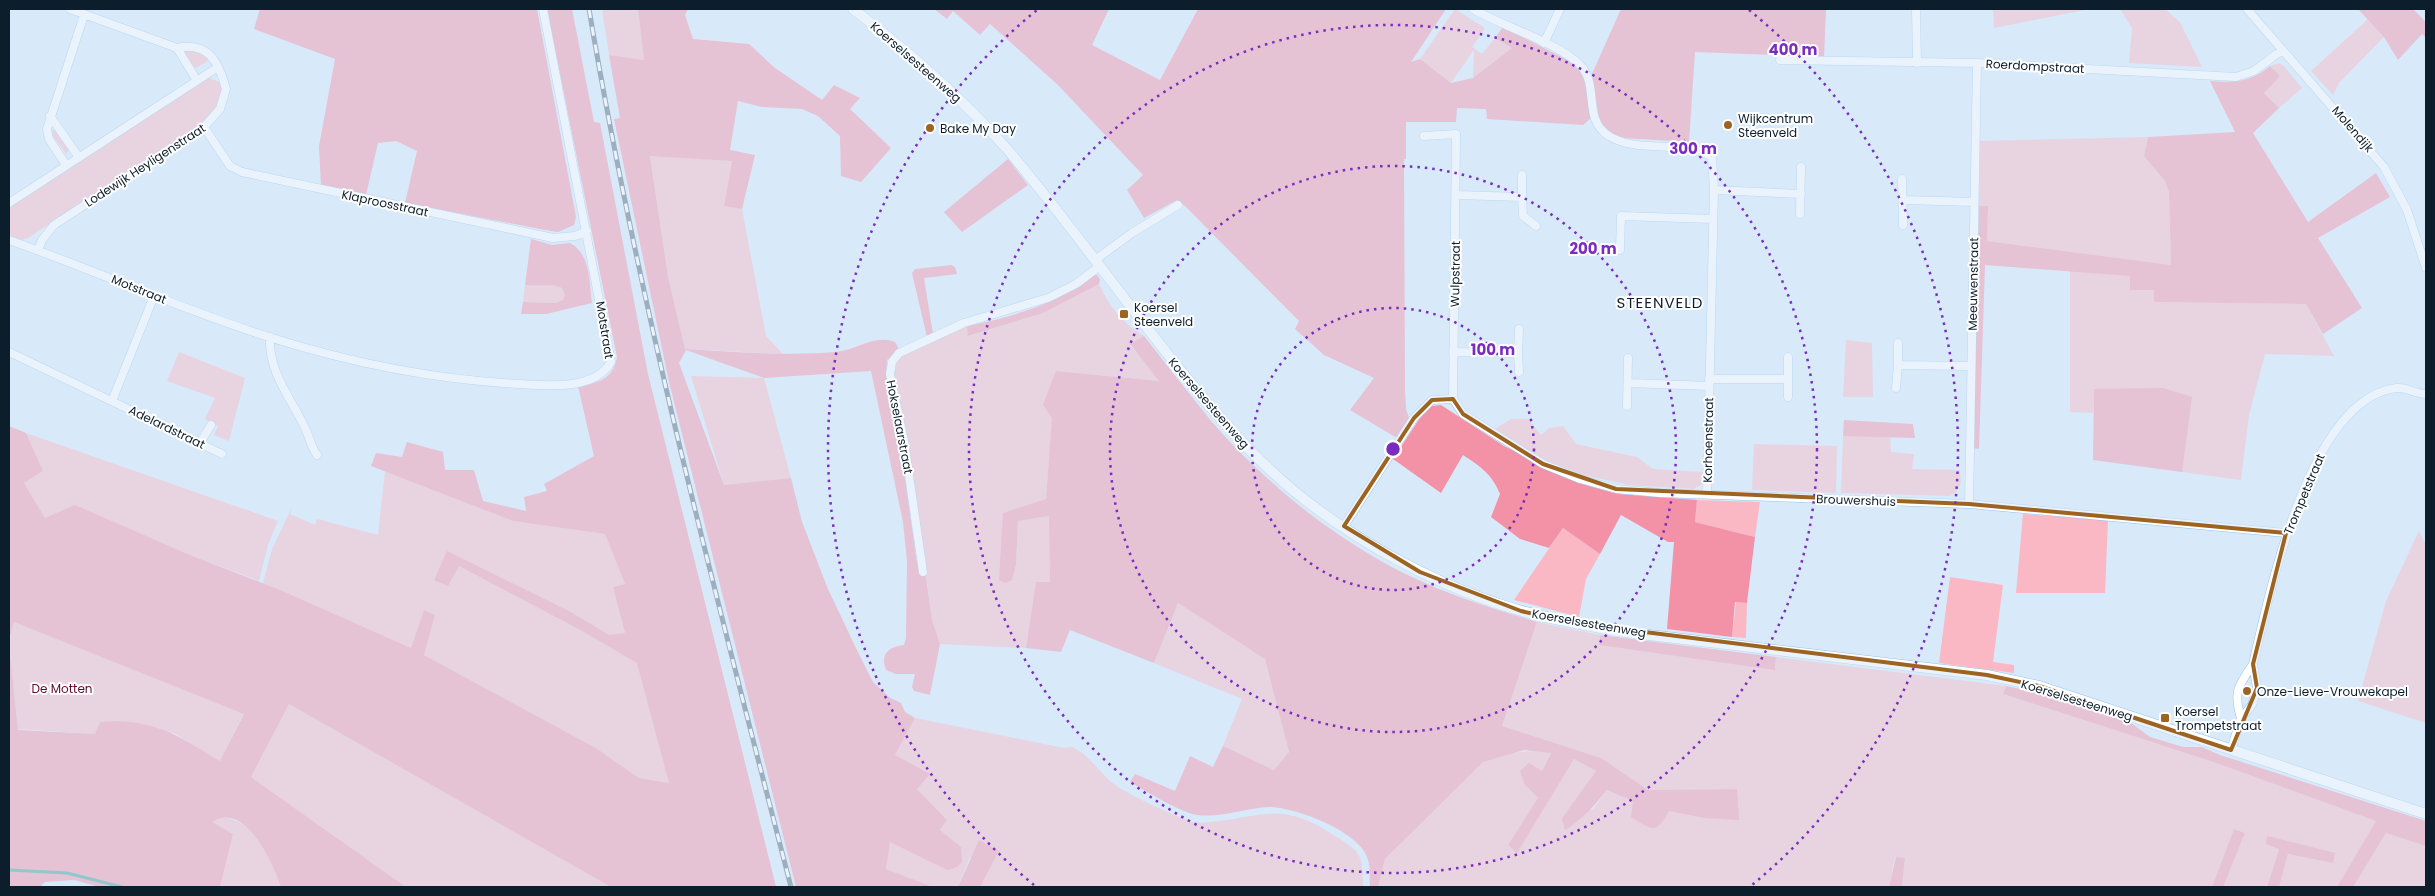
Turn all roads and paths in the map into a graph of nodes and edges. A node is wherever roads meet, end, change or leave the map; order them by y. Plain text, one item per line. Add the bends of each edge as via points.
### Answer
1 (70, 9) edge
2 (543, 9) edge
3 (853, 9) edge
4 (1473, 9) edge
5 (1560, 9) edge
6 (1916, 9) edge
7 (2247, 9) edge
8 (84, 15) junction
9 (1544, 43) junction
10 (177, 48) junction
11 (2282, 50) junction
12 (1780, 60) dead end
13 (1917, 63) junction
14 (1978, 63) junction
15 (218, 66) junction
16 (196, 79) junction
17 (50, 116) junction
18 (204, 127) junction
19 (1424, 136) dead end
20 (78, 156) junction
21 (66, 165) junction
22 (1801, 167) dead end
23 (1522, 175) dead end
24 (1902, 179) dead end
25 (1714, 190) junction
26 (1801, 194) junction
27 (1456, 195) junction
28 (1522, 197) junction
29 (1903, 200) junction
30 (1974, 202) junction
31 (9, 203) edge
32 (1178, 205) dead end
33 (1800, 214) dead end
34 (1713, 219) junction
35 (1903, 224) dead end
36 (1536, 226) dead end
37 (587, 231) junction
38 (9, 240) edge
39 (38, 250) junction
40 (1620, 250) dead end
41 (1097, 263) junction
42 (2426, 263) edge
43 (154, 296) junction
44 (1519, 329) dead end
45 (270, 337) junction
46 (1898, 343) dead end
47 (9, 352) edge
48 (1453, 352) junction
49 (1518, 353) junction
50 (1788, 357) dead end
51 (1628, 358) dead end
52 (1898, 365) junction
53 (1971, 366) junction
54 (1519, 372) dead end
55 (1787, 379) junction
56 (1629, 383) junction
57 (1709, 383) junction
58 (1896, 388) dead end
59 (2426, 394) edge
60 (1788, 397) dead end
61 (1453, 399) junction
62 (112, 401) junction
63 (1628, 406) dead end
64 (212, 425) dead end
65 (200, 443) junction
66 (222, 454) dead end
67 (317, 455) dead end
68 (1707, 494) junction
69 (1969, 504) junction
70 (1344, 526) junction
71 (2286, 533) junction
72 (923, 572) dead end
73 (2253, 664) junction
74 (2241, 718) junction
75 (2231, 750) junction
76 (2426, 814) edge

1 - 8 street, Lodewijk Heyligenstraat
2 - 37 street, Motstraat
3 - 41 street, Koerselsesteenweg via 966,105 1006,148
4 - 9 street
5 - 9 street
6 - 13 street
7 - 11 street, Molendijk
8 - 10 street, Lodewijk Heyligenstraat
8 - 17 street
9 - 25 street, Korhoenstraat via 1570,56 1587,74 1594,118 1603,132 1629,143 1691,149 1712,156
10 - 15 street, Lodewijk Heyligenstraat via 190,45 202,48
10 - 16 street
11 - 14 street, Roerdompstraat via 2254,71 2236,77
11 - 42 street, Molendijk via 2384,167 2407,210
12 - 13 street, Roerdompstraat
13 - 14 street, Roerdompstraat
14 - 30 street, Meeuwenstraat
15 - 16 street
15 - 18 street, Lodewijk Heyligenstraat via 226,89 220,109
16 - 20 street
17 - 20 street
17 - 21 street via 47,133
18 - 37 street, Klaproosstraat via 230,166 242,172 553,238
18 - 39 street, Lodewijk Heyligenstraat via 54,226
19 - 27 street, Wulpstraat via 1456,134
20 - 21 street
21 - 31 street
22 - 26 street
23 - 28 street
24 - 29 street
25 - 26 street
25 - 34 street, Korhoenstraat
26 - 33 street
27 - 28 street
27 - 48 street, Wulpstraat
28 - 36 street via 1523,216
29 - 30 street
29 - 35 street
30 - 53 street, Meeuwenstraat
32 - 41 street via 1132,233
34 - 40 street via 1622,216
34 - 57 street, Korhoenstraat
37 - 45 street, Motstraat via 611,362 597,378 546,385 469,379 359,361
38 - 39 street, Motstraat
39 - 43 street, Motstraat
41 - 70 street, Koerselsesteenweg via 1231,431 1296,492
41 - 72 street, Hokselaarstraat via 1076,284 1048,298 964,324 900,353 892,362 890,374 904,441
43 - 45 street, Motstraat
43 - 62 street
44 - 49 street
45 - 67 street via 269,351 273,364
46 - 52 street
47 - 62 street, Adelardstraat
48 - 49 street
48 - 61 street, Wulpstraat
49 - 54 street
50 - 55 street
51 - 56 street
52 - 53 street
52 - 58 street
53 - 69 street, Meeuwenstraat
55 - 57 street, Korhoenstraat
55 - 60 street
56 - 57 street, Korhoenstraat
56 - 63 street
57 - 68 street, Korhoenstraat
59 - 71 street, Trompetstraat via 2396,388 2373,397 2349,414 2323,449
61 - 68 street, Brouwershuis via 1463,414 1543,464 1580,479 1616,489 1659,494
61 - 70 street via 1432,400 1414,418
62 - 65 street, Adelardstraat
64 - 65 street
65 - 66 street, Adelardstraat
68 - 69 street, Brouwershuis
69 - 71 street, Brouwershuis
70 - 75 street, Koerselsesteenweg via 1420,572 1521,611 1616,630 1987,674 2039,686
71 - 73 street, Trompetstraat
73 - 74 street, Trompetstraat via 2257,688 2252,704
73 - 74 street, Trompetstraat via 2240,683 2236,701
74 - 75 street, Trompetstraat
75 - 76 street, Koerselsesteenweg

